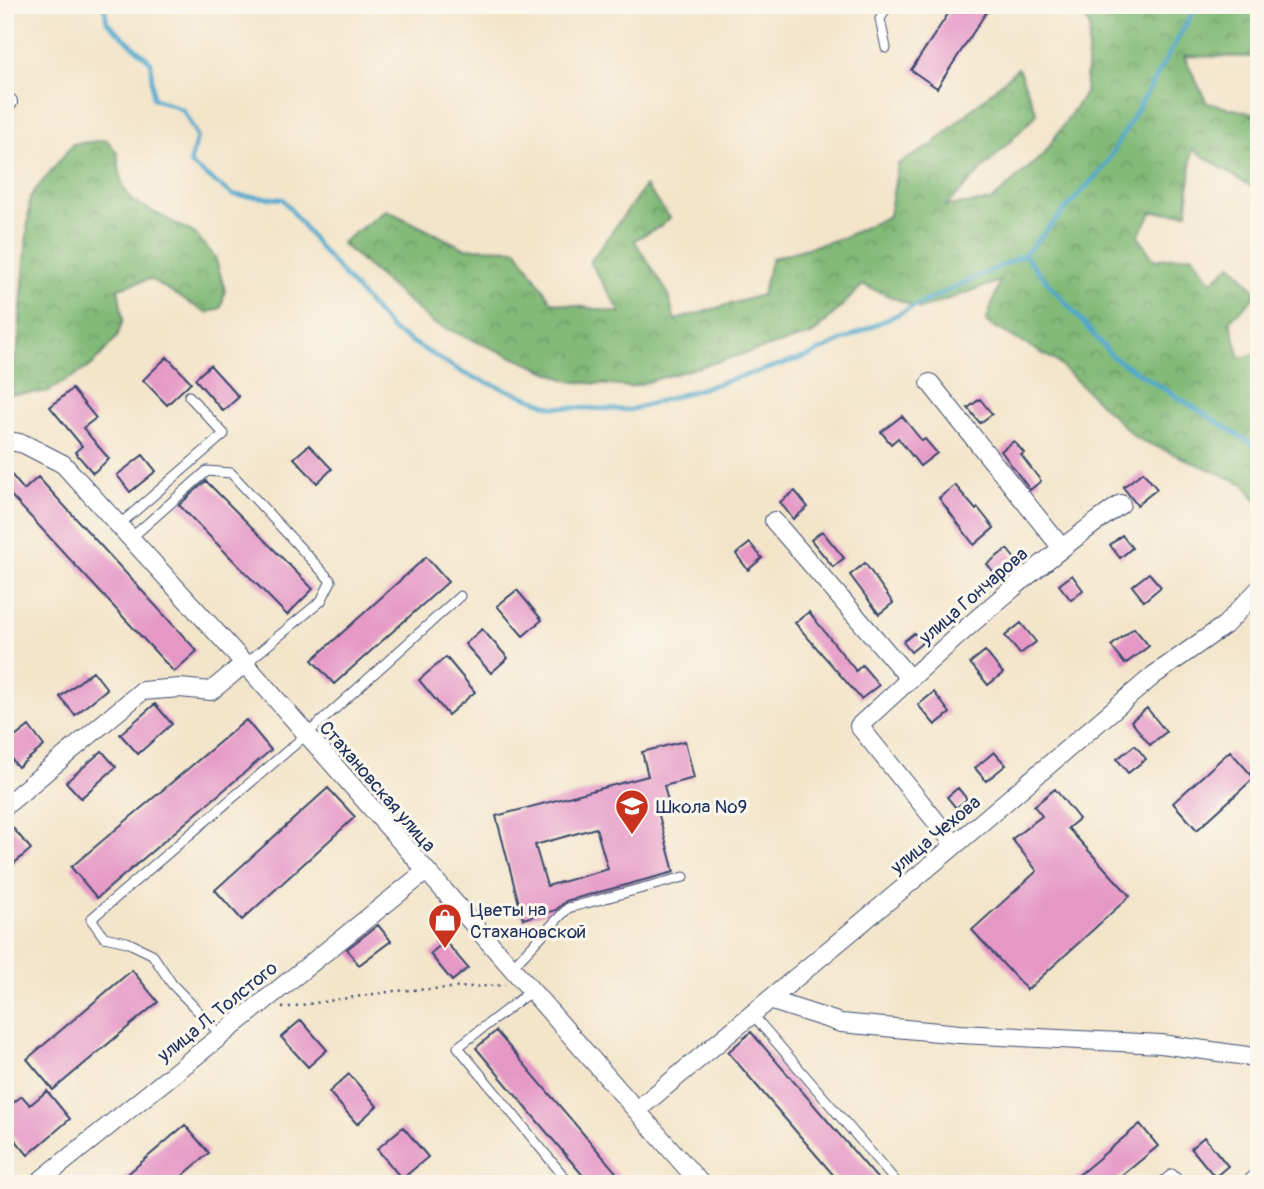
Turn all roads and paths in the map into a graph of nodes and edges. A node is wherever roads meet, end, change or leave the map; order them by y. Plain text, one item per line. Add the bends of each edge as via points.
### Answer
1 (888, 5) edge
2 (886, 48) dead end
3 (930, 383) dead end
4 (189, 396) dead end
5 (5, 440) edge
6 (1121, 503) dead end
7 (774, 521) dead end
8 (125, 532) junction
9 (1061, 547) junction
10 (1259, 589) edge
11 (460, 596) dead end
12 (244, 664) junction
13 (910, 679) junction
14 (306, 735) junction
15 (5, 806) edge
16 (955, 845) junction
17 (425, 872) junction
18 (684, 877) dead end
19 (508, 977) junction
20 (531, 991) junction
21 (769, 1000) junction
22 (281, 1008) dead end
23 (752, 1014) junction
24 (221, 1035) junction
25 (1247, 1056) dead end
26 (637, 1110) junction
27 (1259, 1171) edge
28 (36, 1184) edge
29 (570, 1184) edge
30 (701, 1184) edge
31 (898, 1184) edge
32 (1160, 1184) edge
33 (1182, 1184) edge
34 (1243, 1184) edge

1 - 2 lane via 880,19
3 - 9 street
4 - 8 lane via 224,434
5 - 8 street, Стахановская улица via 24,444 63,464
6 - 9 street, улица Гончарова
7 - 13 street
8 - 12 street, Стахановская улица
8 - 12 lane via 207,471 231,473 331,580 321,601
9 - 13 street, улица Гончарова
10 - 16 street, улица Чехова via 1225,625 1154,675
11 - 14 lane
12 - 14 street, Стахановская улица
12 - 15 street via 211,691 142,691
13 - 16 street, улица Гончарова via 859,726
14 - 17 street, Стахановская улица
14 - 24 lane via 91,919 104,937 152,954 172,984
16 - 21 street, улица Чехова
17 - 19 street, Стахановская улица
17 - 24 street, улица Л. Толстого
18 - 19 lane via 568,908
19 - 20 street, Стахановская улица
19 - 22 path
20 - 26 street, Стахановская улица
20 - 29 lane via 458,1047
21 - 23 street, улица Чехова
21 - 25 street via 841,1023 1161,1044
23 - 26 street, улица Чехова
23 - 31 lane
24 - 28 street, улица Л. Толстого
26 - 30 street, Стахановская улица
27 - 34 lane
32 - 33 lane via 1172,1174

